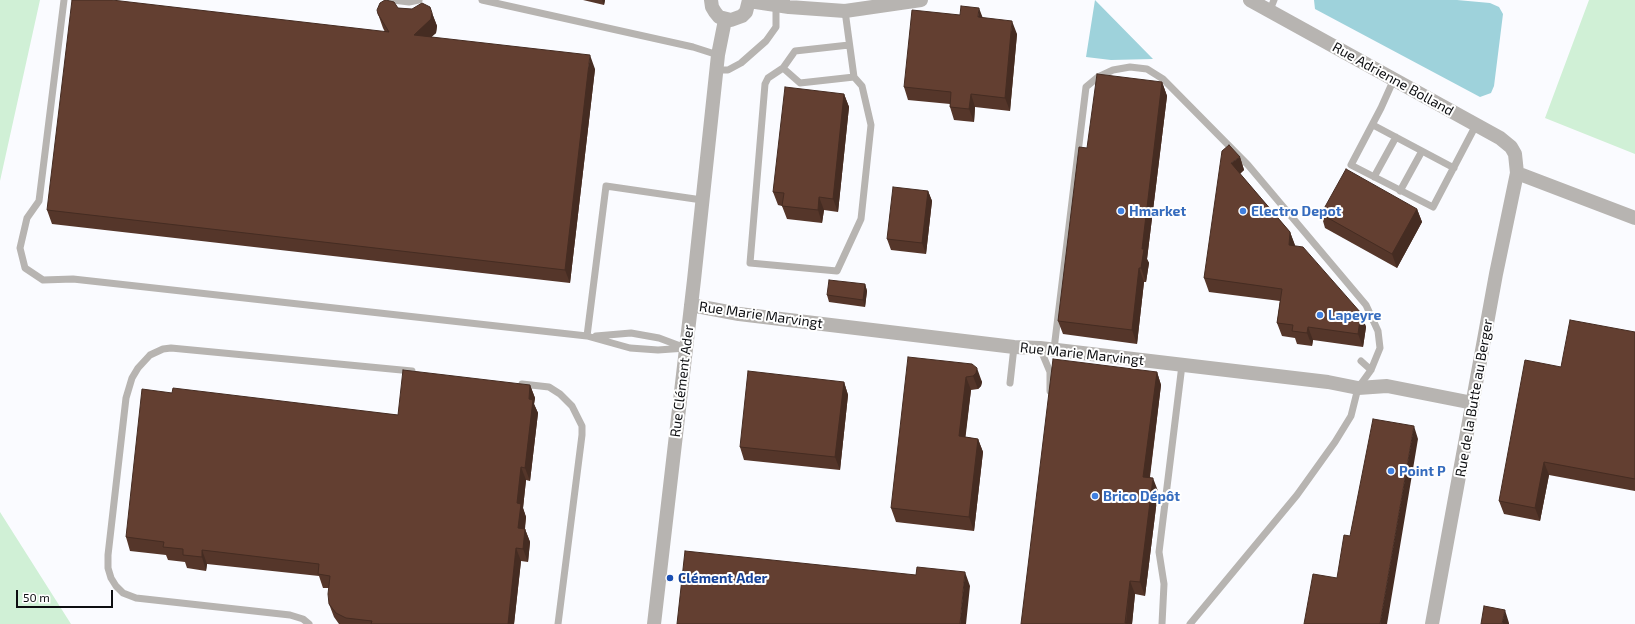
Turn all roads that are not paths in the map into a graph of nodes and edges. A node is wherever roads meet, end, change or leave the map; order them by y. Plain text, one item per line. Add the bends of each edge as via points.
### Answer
1 (64, 0) edge
2 (393, 0) edge
3 (419, 0) edge
4 (482, 0) edge
5 (711, 0) edge
6 (749, 0) edge
7 (921, 0) edge
8 (1250, 0) edge
9 (776, 5) junction
10 (1272, 5) edge
11 (845, 11) junction
12 (725, 20) junction
13 (849, 45) junction
14 (718, 55) junction
15 (783, 68) junction
16 (717, 70) junction
17 (854, 77) junction
18 (1394, 79) junction
19 (1372, 125) junction
20 (1476, 125) junction
21 (1396, 137) junction
22 (1422, 151) junction
23 (1454, 168) junction
24 (1517, 173) junction
25 (1374, 177) junction
26 (1400, 191) junction
27 (702, 200) junction
28 (1635, 218) edge
29 (691, 305) junction
30 (589, 336) junction
31 (1014, 347) junction
32 (686, 348) junction
33 (1040, 348) junction
34 (1054, 349) junction
35 (1361, 361) dead end
36 (1182, 365) junction
37 (1371, 370) junction
38 (418, 372) edge
39 (518, 383) edge
40 (1010, 383) dead end
41 (1358, 388) junction
42 (1049, 402) edge
43 (1473, 403) junction
44 (1198, 615) junction
45 (309, 624) edge
46 (558, 624) edge
47 (654, 624) edge
48 (1162, 624) edge
49 (1190, 624) edge
50 (1194, 624) edge
51 (1432, 624) edge

1 - 30 lane via 39,201 27,218 20,248 25,268 44,280 73,279
2 - 3 lane
4 - 14 lane
5 - 12 street via 715,12
6 - 9 street
6 - 12 street via 746,12 742,16
7 - 11 street
8 - 10 street, Rue Adrienne Bolland
9 - 11 street
9 - 16 lane via 776,27 766,41 741,63 728,70
10 - 18 street, Rue Adrienne Bolland
11 - 13 lane
12 - 14 street, Rue Clément Ader
13 - 15 lane via 795,51
13 - 17 lane
14 - 16 street, Rue Clément Ader
15 - 17 lane via 800,83
15 - 17 lane via 768,78 765,84 750,263 837,271 861,219 871,126 862,86
16 - 27 street, Rue Clément Ader
18 - 19 lane
18 - 20 street, Rue Adrienne Bolland
19 - 21 lane
19 - 25 lane via 1351,166
20 - 23 lane
20 - 24 street, Rue Adrienne Bolland via 1511,147
21 - 22 lane
21 - 25 lane
22 - 23 lane
22 - 26 lane
23 - 26 lane via 1433,207
24 - 28 street
24 - 43 street, Rue de la Butte au Berger
25 - 26 lane
27 - 29 street, Rue Clément Ader
27 - 30 lane via 606,186
29 - 31 street, Rue Marie Marvingt via 739,314
29 - 32 street, Rue Clément Ader
30 - 32 lane via 630,348
30 - 32 lane via 631,333 659,338
31 - 33 street, Rue Marie Marvingt
31 - 40 lane
32 - 47 street, Rue Clément Ader
33 - 34 street, Rue Marie Marvingt
33 - 42 lane via 1050,372
34 - 36 street, Rue Marie Marvingt
34 - 37 lane via 1086,87 1098,77 1113,70 1130,67 1147,69 1163,79 1248,165 1366,305 1378,331 1380,348
35 - 37 lane
36 - 41 street, Rue Marie Marvingt via 1328,382
36 - 48 lane via 1159,552 1164,584
37 - 41 lane
38 - 45 lane via 171,348 150,355 132,378 126,398 108,555 108,568 116,586 123,593 136,598 290,615 303,618
39 - 46 lane via 554,389 572,406 582,426
41 - 43 street, Rue Marie Marvingt via 1387,386
41 - 44 lane via 1351,416 1316,470
43 - 51 street, Rue de la Butte au Berger
44 - 49 lane
44 - 50 lane

